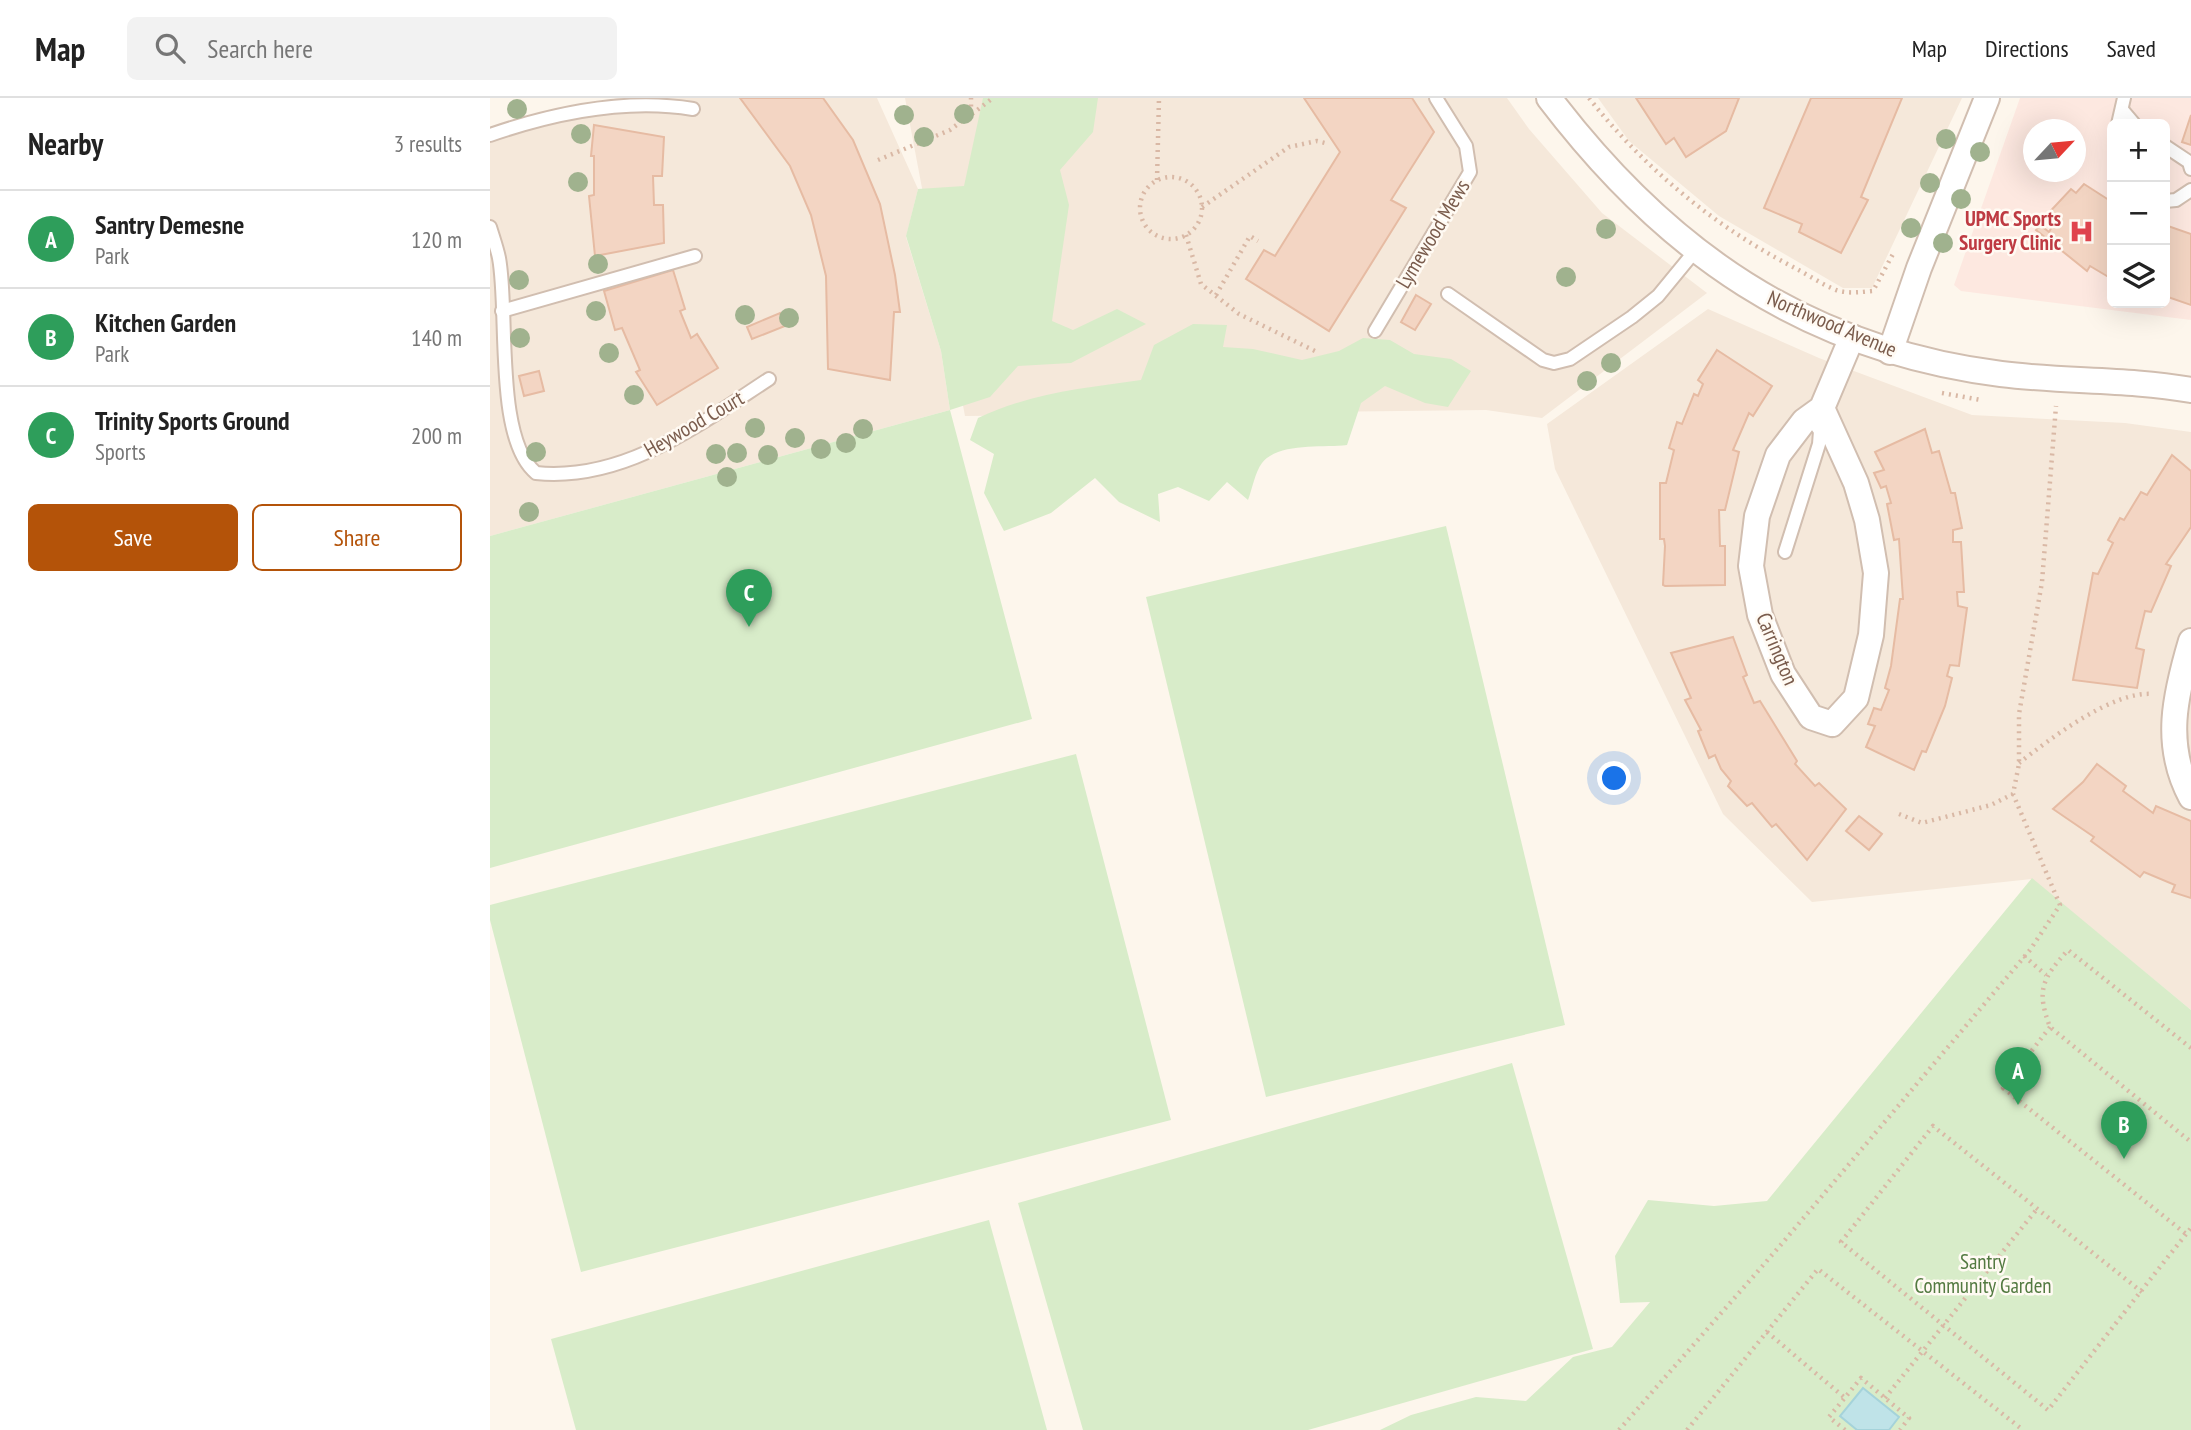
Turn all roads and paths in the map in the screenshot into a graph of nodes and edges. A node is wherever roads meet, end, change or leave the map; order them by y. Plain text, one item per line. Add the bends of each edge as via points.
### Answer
1 (971, 98) edge
2 (993, 98) edge
3 (1159, 98) edge
4 (1436, 98) edge
5 (1549, 98) edge
6 (1589, 98) edge
7 (1987, 98) edge
8 (693, 109) dead end
9 (971, 114) junction
10 (490, 135) edge
11 (1329, 144) dead end
12 (2170, 149) edge
13 (878, 160) dead end
14 (2191, 169) edge
15 (1157, 180) junction
16 (2191, 190) edge
17 (2170, 201) edge
18 (1202, 207) junction
19 (490, 227) edge
20 (1186, 235) junction
21 (1258, 241) dead end
22 (1695, 251) junction
23 (695, 256) dead end
24 (1923, 258) junction
25 (1448, 294) dead end
26 (1216, 295) junction
27 (502, 311) junction
28 (1375, 331) dead end
29 (1852, 337) junction
30 (1317, 352) dead end
31 (1890, 352) junction
32 (769, 379) dead end
33 (2191, 390) edge
34 (2056, 405) dead end
35 (1816, 413) junction
36 (1785, 552) dead end
37 (2191, 644) edge
38 (2177, 696) junction
39 (2019, 764) junction
40 (2013, 794) junction
41 (2191, 797) edge
42 (1899, 814) dead end
43 (2024, 956) junction
44 (2046, 975) junction
45 (2050, 1027) junction
46 (2191, 1048) edge
47 (2191, 1142) edge
48 (2037, 1209) junction
49 (2191, 1228) edge
50 (2186, 1234) junction
51 (2142, 1292) junction
52 (1943, 1326) junction
53 (1767, 1332) junction
54 (1923, 1351) junction
55 (1845, 1398) junction
56 (1885, 1398) junction
57 (1619, 1430) edge
58 (1687, 1430) edge
59 (1845, 1430) edge
60 (1900, 1430) edge
61 (2023, 1430) edge

1 - 9 path
2 - 9 path
3 - 15 path
4 - 28 lane, Lymewood Mews via 1466,146 1470,172
5 - 22 street, Northwood Avenue via 1630,194
6 - 24 path via 1647,163 1710,215 1837,290 1872,291 1895,250
7 - 24 street
8 - 10 lane via 623,102
9 - 13 path via 950,130
11 - 18 path via 1317,141 1289,147
12 - 14 lane via 2189,162
15 - 18 path via 1175,177 1191,184
15 - 20 path via 1143,196 1142,217 1147,227 1165,238
16 - 17 lane
18 - 20 path via 1198,223
19 - 27 lane, Heywood Court via 499,259
20 - 26 path via 1201,284
21 - 26 path via 1250,236
22 - 25 lane via 1647,306 1570,359 1554,363
22 - 29 street, Northwood Avenue via 1742,284
23 - 27 lane
24 - 31 street
26 - 30 path via 1239,314
27 - 32 lane, Heywood Court via 505,365 521,456 536,473 597,468 637,457 682,435
29 - 31 street, Northwood Avenue
29 - 35 street, Carrington
31 - 33 street, Northwood Avenue via 2000,374
34 - 39 path via 2042,582 2018,714
35 - 35 street, Carrington via 1856,483 1876,573 1871,635 1856,698 1832,724 1811,718 1783,674 1760,615 1751,566 1757,516 1778,455
35 - 36 lane via 1819,444
37 - 38 street
38 - 39 path via 2139,693 2124,698 2052,738
38 - 41 street via 2172,746
39 - 40 path
40 - 42 path via 1991,805 1922,823
40 - 43 path via 2060,905
43 - 44 path
43 - 57 path
44 - 45 path via 2040,1002
44 - 46 path via 2068,950
45 - 47 path
45 - 50 path via 2003,1088
48 - 51 path
48 - 52 path
48 - 52 path via 1933,1126 1840,1242
49 - 50 path
50 - 51 path
51 - 52 path via 2048,1410
52 - 54 path
53 - 54 path via 1818,1269
53 - 55 path
53 - 58 path
54 - 56 path
54 - 61 path
55 - 56 path via 1861,1378
55 - 59 path via 1829,1417
56 - 60 path via 1909,1418

